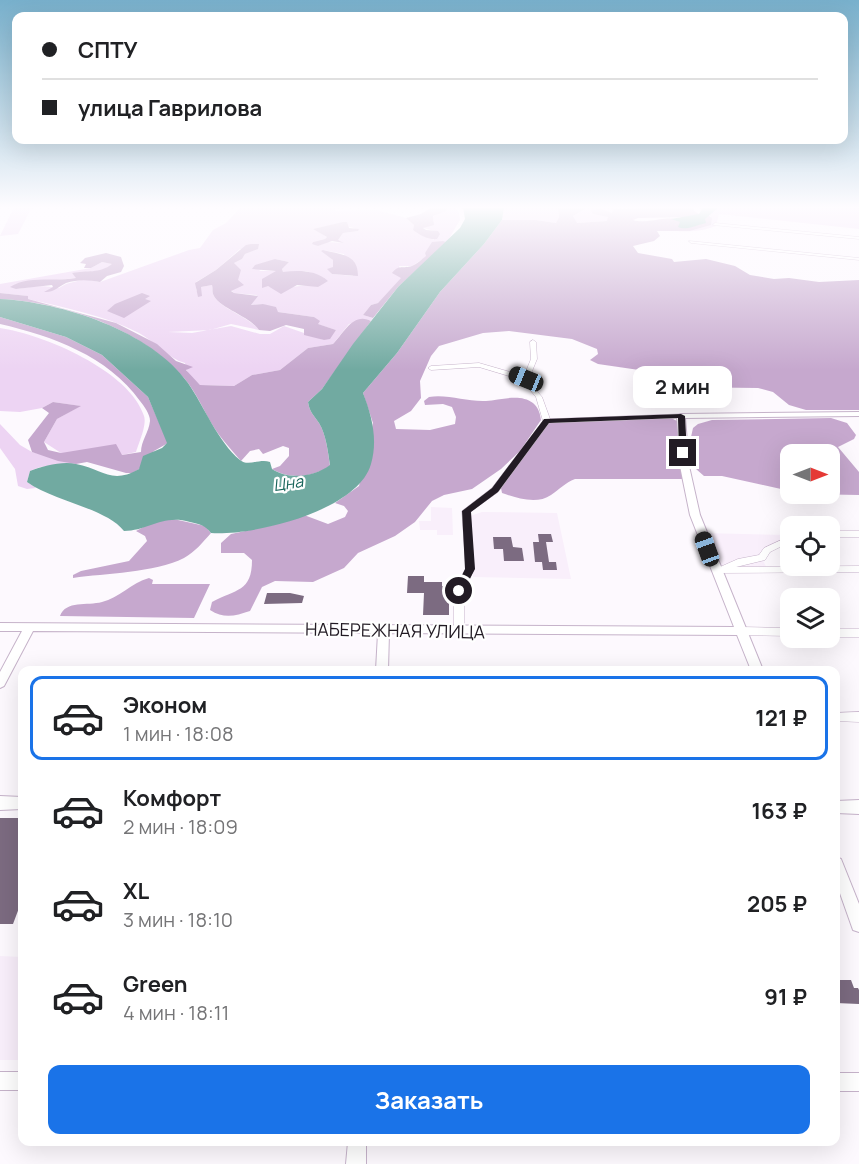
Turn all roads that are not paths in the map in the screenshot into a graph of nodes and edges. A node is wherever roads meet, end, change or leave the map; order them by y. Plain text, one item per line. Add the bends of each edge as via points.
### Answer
1 (533, 342) dead end
2 (431, 368) dead end
3 (526, 379) junction
4 (859, 414) edge
5 (681, 416) junction
6 (547, 421) junction
7 (840, 534) edge
8 (859, 534) edge
9 (780, 544) edge
10 (859, 569) edge
11 (719, 570) junction
12 (0, 627) edge
13 (30, 627) junction
14 (384, 630) junction
15 (459, 631) junction
16 (741, 632) junction
17 (780, 632) edge
18 (840, 633) edge
19 (859, 633) edge
20 (382, 666) edge
21 (755, 666) edge
22 (0, 683) edge
23 (840, 717) edge
24 (859, 717) edge
25 (0, 803) edge
26 (18, 803) edge
27 (840, 807) edge
28 (859, 807) edge
29 (840, 874) edge
30 (859, 924) edge
31 (0, 1081) edge
32 (18, 1081) edge
33 (840, 1082) edge
34 (859, 1082) edge
35 (357, 1146) edge
36 (356, 1164) edge

1 - 3 street via 534,359
2 - 3 street via 480,364
3 - 6 street via 539,397
4 - 5 street
5 - 6 street
5 - 11 street via 690,498
6 - 15 street via 495,490 466,511 470,569 459,591
7 - 8 street
9 - 11 street via 767,550 762,558
10 - 11 street
11 - 16 street
12 - 13 street, НАБЕРЕЖНАЯ УЛИЦА
13 - 14 street, НАБЕРЕЖНАЯ УЛИЦА
13 - 22 street
14 - 15 street, НАБЕРЕЖНАЯ УЛИЦА
14 - 20 street
15 - 16 street, НАБЕРЕЖНАЯ УЛИЦА
16 - 17 street, НАБЕРЕЖНАЯ УЛИЦА
16 - 21 street
18 - 19 street
23 - 24 street
25 - 26 street
27 - 28 street
29 - 30 street
31 - 32 street
33 - 34 street
35 - 36 street

